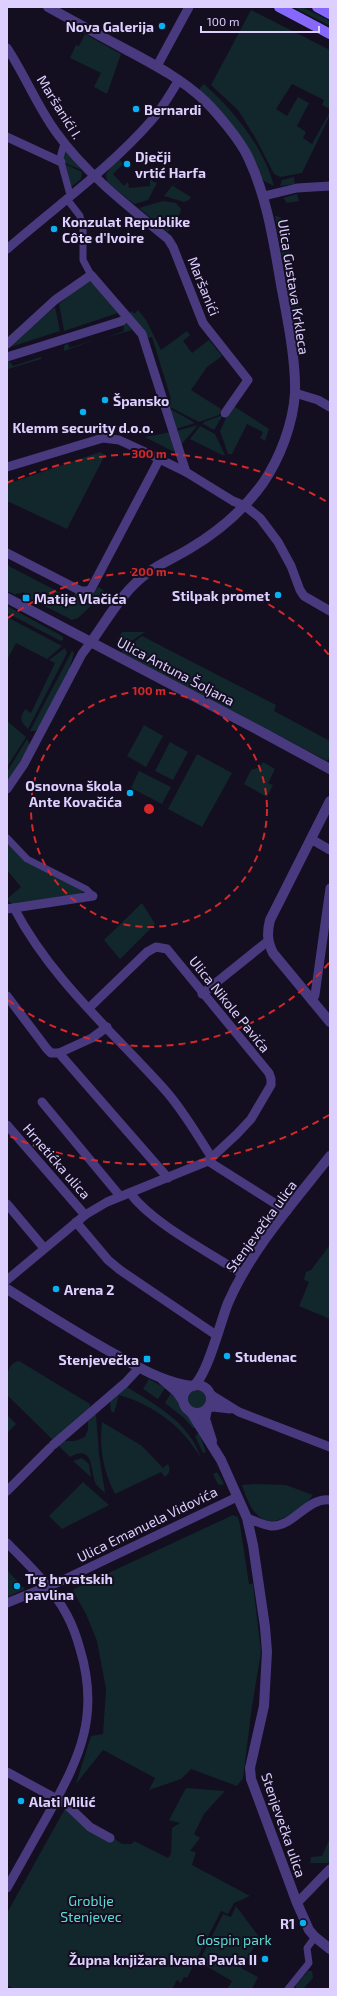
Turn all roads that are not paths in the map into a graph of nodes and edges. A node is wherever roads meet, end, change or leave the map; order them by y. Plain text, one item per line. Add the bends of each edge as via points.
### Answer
1 (48, 7) edge
2 (189, 7) edge
3 (278, 7) edge
4 (317, 7) edge
5 (330, 14) edge
6 (330, 34) edge
7 (7, 48) edge
8 (157, 66) junction
9 (179, 80) junction
10 (7, 137) edge
11 (63, 147) dead end
12 (61, 162) junction
13 (94, 177) junction
14 (330, 186) edge
15 (69, 191) dead end
16 (264, 196) junction
17 (70, 203) dead end
18 (7, 249) edge
19 (91, 275) junction
20 (122, 321) dead end
21 (7, 344) edge
22 (7, 357) edge
23 (295, 393) junction
24 (330, 407) edge
25 (226, 413) dead end
26 (159, 460) junction
27 (7, 467) edge
28 (186, 472) junction
29 (245, 506) junction
30 (7, 553) edge
31 (7, 598) edge
32 (330, 612) edge
33 (91, 642) junction
34 (330, 769) edge
35 (7, 790) edge
36 (330, 801) edge
37 (7, 838) edge
38 (311, 839) junction
39 (330, 850) edge
40 (330, 888) edge
41 (93, 896) joint
42 (10, 909) edge
43 (268, 941) junction
44 (202, 994) junction
45 (7, 996) edge
46 (312, 1001) junction
47 (89, 1008) junction
48 (330, 1022) edge
49 (107, 1027) junction
50 (59, 1053) junction
51 (42, 1102) dead end
52 (7, 1125) edge
53 (330, 1156) edge
54 (210, 1159) junction
55 (168, 1178) junction
56 (130, 1193) junction
57 (120, 1196) junction
58 (7, 1204) edge
59 (287, 1212) junction
60 (85, 1215) junction
61 (76, 1222) junction
62 (44, 1248) junction
63 (242, 1274) junction
64 (7, 1280) edge
65 (7, 1289) edge
66 (216, 1335) junction
67 (207, 1363) junction
68 (139, 1368) junction
69 (160, 1378) junction
70 (193, 1386) junction
71 (209, 1392) junction
72 (183, 1401) junction
73 (207, 1409) junction
74 (191, 1412) junction
75 (239, 1412) junction
76 (214, 1446) junction
77 (330, 1447) edge
78 (7, 1490) edge
79 (237, 1497) junction
80 (330, 1500) edge
81 (247, 1518) junction
82 (7, 1543) edge
83 (48, 1586) junction
84 (7, 1603) edge
85 (7, 1772) edge
86 (56, 1799) junction
87 (110, 1838) dead end
88 (330, 1869) edge
89 (7, 1888) edge
90 (297, 1903) junction
91 (315, 1937) junction
92 (330, 1949) edge
93 (288, 1989) edge

1 - 8 street, Ulica Gustava Krkleca
2 - 8 street
3 - 6 main road
4 - 5 main road
7 - 13 street, Maršanići I. via 55,131
8 - 9 street, Ulica Gustava Krkleca
9 - 13 street via 152,120
9 - 16 street, Ulica Gustava Krkleca via 218,115 247,155
10 - 12 street
11 - 12 street
12 - 15 street
13 - 18 street
13 - 25 street, Maršanići via 168,239 203,323 248,380
14 - 16 street via 297,188
16 - 23 street, Ulica Gustava Krkleca via 290,332
17 - 19 street via 80,216 83,229 83,260
19 - 21 street via 55,300
19 - 28 street via 142,334
20 - 22 street
23 - 24 street via 318,400
23 - 29 street, Ulica Gustava Krkleca via 292,412 276,461
26 - 27 street via 120,440 103,438
26 - 28 street
26 - 30 street via 92,589 81,591
28 - 29 street
29 - 32 street via 260,518 278,542 304,596
29 - 33 street, Ulica Gustava Krkleca via 221,528 148,572 136,582 110,612
31 - 33 street, Ulica Antuna Šoljana
33 - 34 street, Ulica Antuna Šoljana
33 - 35 street
36 - 38 street
37 - 41 street via 27,860 86,889
38 - 39 street
38 - 43 street via 270,920
40 - 46 street via 315,995
41 - 42 street
42 - 47 street via 54,970
43 - 44 street
43 - 46 street via 273,953
44 - 47 street, Ulica Nikole Pavića via 171,953 167,949 156,947 147,952
44 - 54 street, Ulica Nikole Pavića via 269,1073 271,1079 251,1119
45 - 50 street via 46,1049 51,1053
46 - 48 street
47 - 49 street
49 - 50 street via 92,1038
49 - 54 street via 166,1092
50 - 55 street
51 - 57 street
52 - 60 street, Hrnetićka ulica
53 - 59 street, Stenjevečka ulica
54 - 55 street, Ulica Nikole Pavića
54 - 59 street
55 - 56 street, Ulica Nikole Pavića
56 - 57 street, Ulica Nikole Pavića
56 - 63 street via 152,1215
57 - 60 street, Ulica Nikole Pavića
58 - 62 street
59 - 63 street, Stenjevečka ulica
60 - 61 street, Ulica Nikole Pavića
61 - 62 street, Ulica Nikole Pavića
61 - 66 street via 108,1260 120,1270
62 - 64 street, Ulica Nikole Pavića
63 - 66 street, Stenjevečka ulica
65 - 68 street
66 - 67 street, Stenjevečka ulica
67 - 70 street, Stenjevečka ulica via 198,1382
67 - 71 street, Stenjevečka ulica via 206,1381
68 - 69 street
68 - 78 street
69 - 70 street
69 - 72 street via 177,1392
70 - 71 street via 200,1386
70 - 72 street via 185,1392
71 - 73 street via 211,1402
71 - 75 street
72 - 74 street
73 - 74 street via 200,1413
73 - 75 street via 223,1408
73 - 76 street, Stenjevečka ulica via 206,1419
74 - 76 street, Stenjevečka ulica
75 - 77 street
76 - 79 street, Stenjevečka ulica
79 - 81 street, Stenjevečka ulica
79 - 83 street, Ulica Emanuela Vidovića
80 - 81 street via 315,1501 289,1520 272,1526
81 - 90 street, Stenjevečka ulica via 259,1578 267,1652 264,1706 251,1762 251,1779
82 - 83 street
83 - 84 street
83 - 86 street via 74,1630 85,1668 88,1696 83,1741 76,1761
85 - 86 street
86 - 87 street via 66,1804 90,1827
86 - 89 street
88 - 90 street, Stenjevečka ulica
90 - 91 street, Stenjevečka ulica via 309,1930
91 - 92 street, Stenjevečka ulica
91 - 93 street via 307,1948 309,1963

